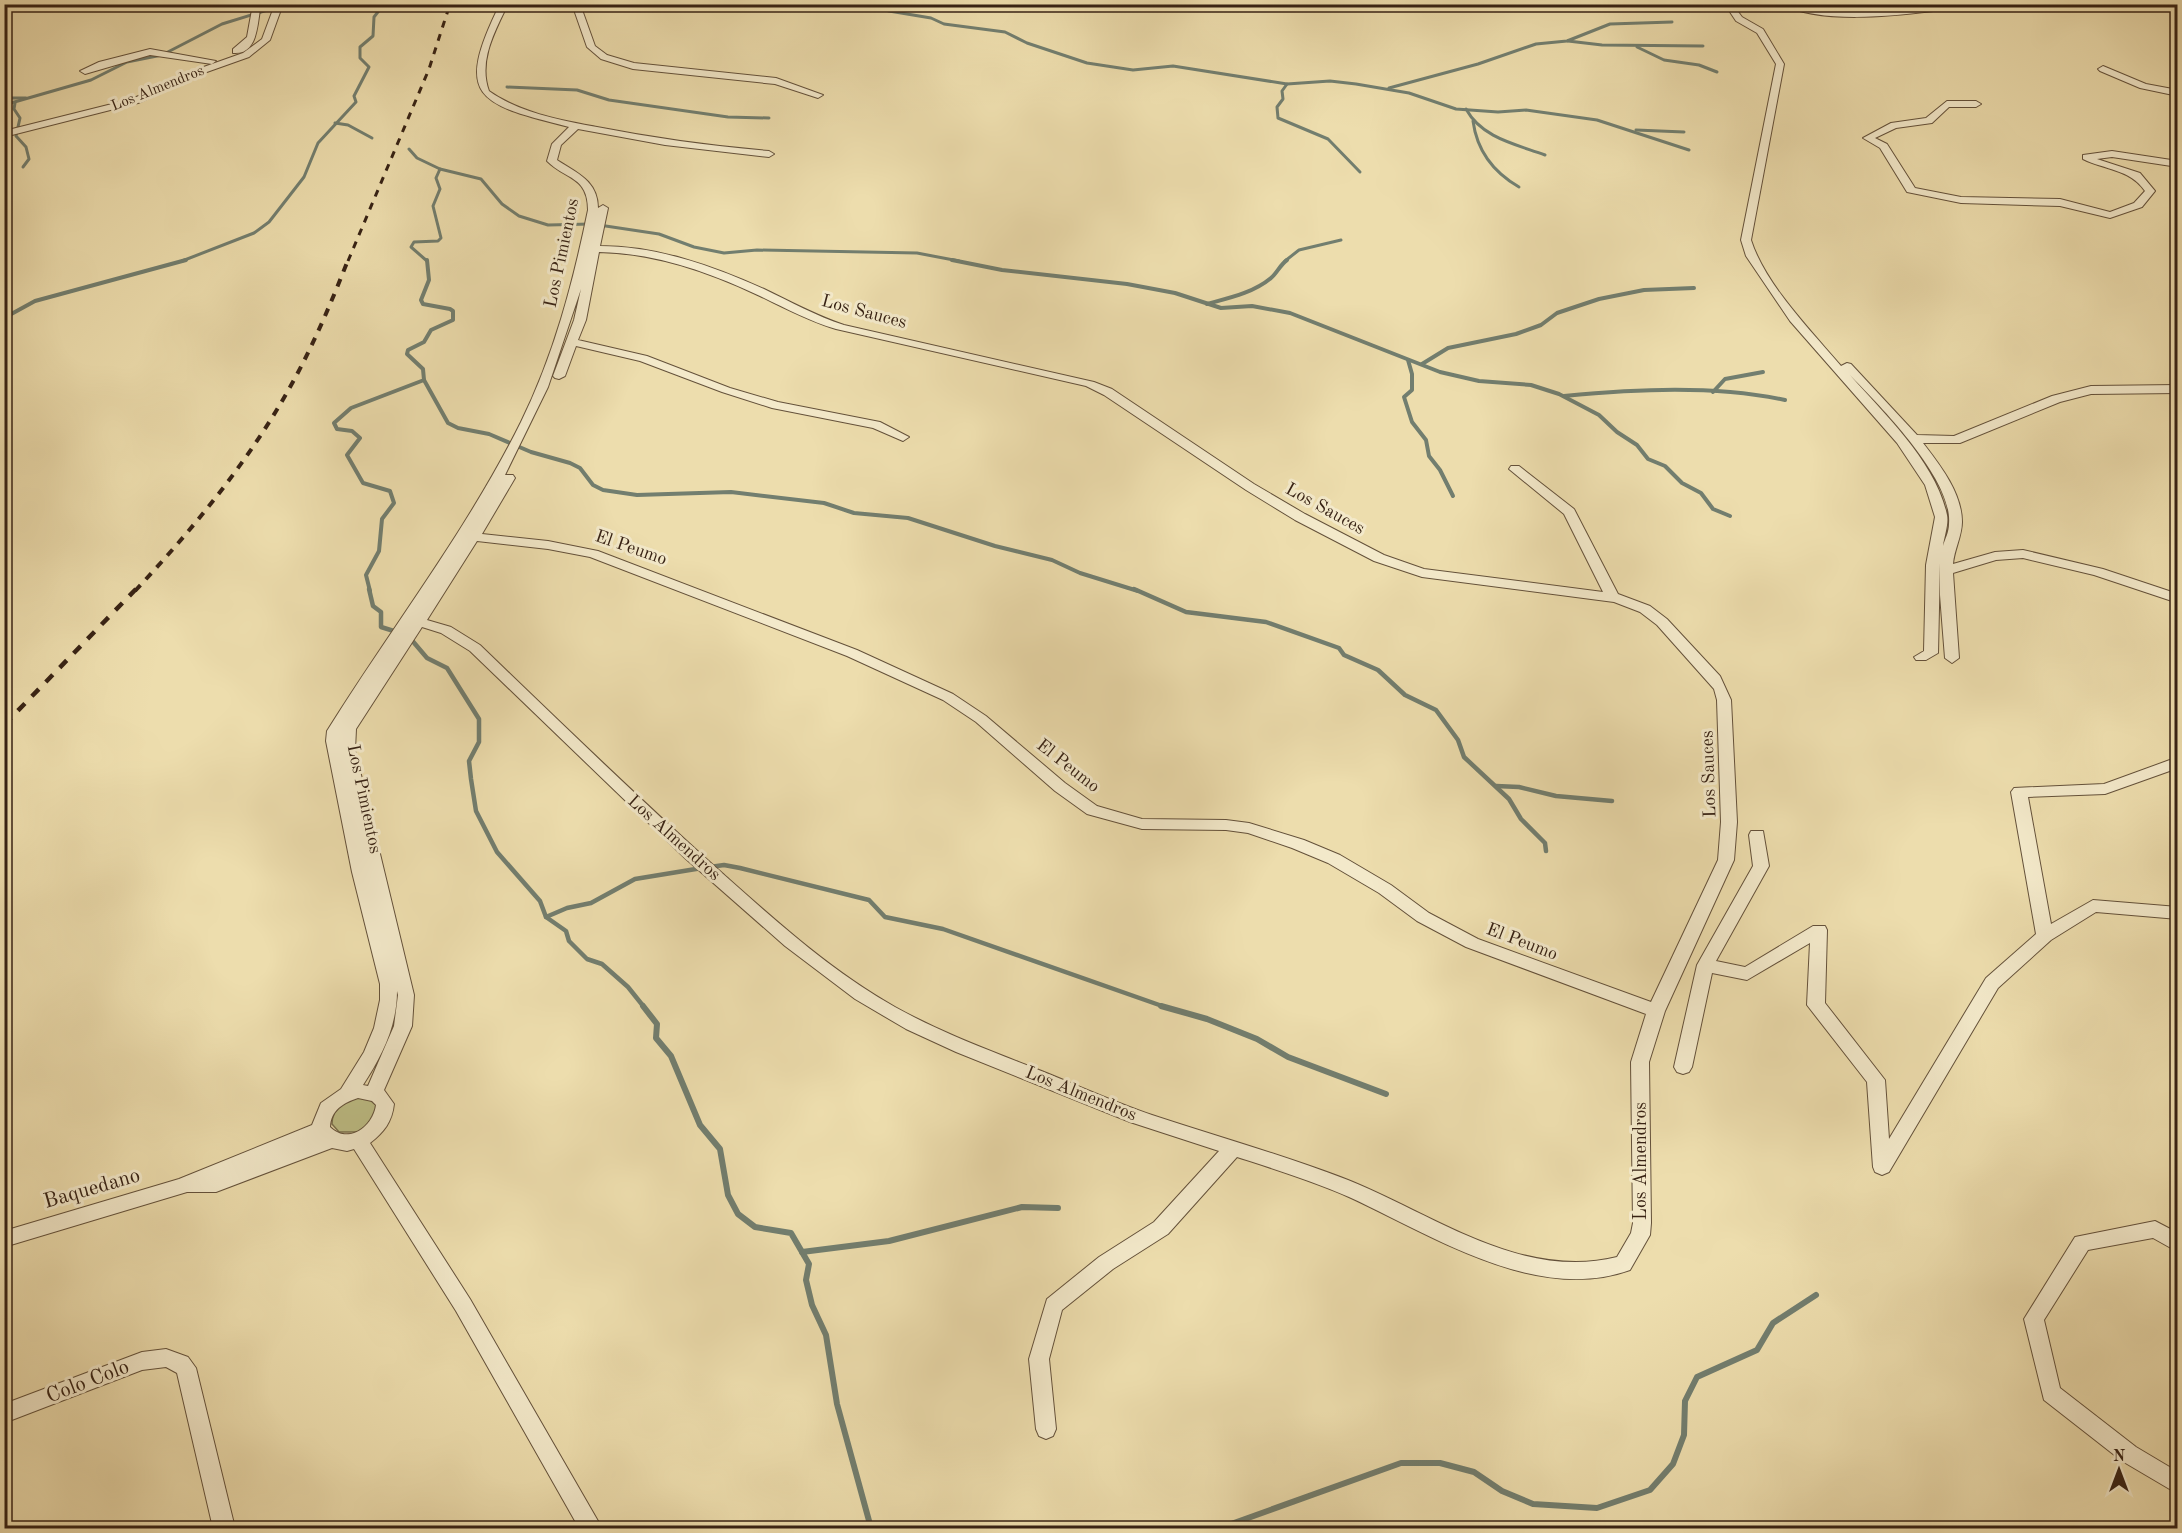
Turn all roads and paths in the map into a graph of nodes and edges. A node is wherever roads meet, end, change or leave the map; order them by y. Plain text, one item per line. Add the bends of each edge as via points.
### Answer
1 (10, 4) edge
2 (257, 4) edge
3 (279, 4) edge
4 (504, 4) edge
5 (576, 4) edge
6 (1736, 4) edge
7 (1961, 4) edge
8 (1786, 5) edge
9 (4, 9) edge
10 (226, 55) junction
11 (241, 57) junction
12 (212, 61) junction
13 (2103, 69) dead end
14 (85, 71) dead end
15 (2178, 93) edge
16 (819, 95) dead end
17 (1976, 104) dead end
18 (576, 126) junction
19 (4, 127) edge
20 (4, 134) edge
21 (769, 154) dead end
22 (2178, 164) edge
23 (590, 249) junction
24 (1759, 254) dead end
25 (572, 342) junction
26 (2178, 389) edge
27 (903, 437) dead end
28 (1915, 438) junction
29 (1515, 470) dead end
30 (468, 536) junction
31 (1947, 570) junction
32 (1613, 598) junction
33 (2178, 599) edge
34 (413, 620) junction
35 (1921, 657) dead end
36 (1952, 658) dead end
37 (2178, 762) edge
38 (1757, 836) dead end
39 (2178, 913) edge
40 (2045, 936) junction
41 (1705, 965) junction
42 (1656, 1011) junction
43 (1683, 1067) dead end
44 (348, 1093) junction
45 (374, 1093) junction
46 (327, 1134) junction
47 (358, 1140) junction
48 (1233, 1148) junction
49 (4, 1239) edge
50 (2178, 1244) edge
51 (4, 1414) edge
52 (1046, 1429) dead end
53 (2178, 1484) edge
54 (224, 1528) edge
55 (591, 1528) edge

1 - 9 street
2 - 10 street, Los Almendros via 251,41
3 - 11 street, Los Almendros via 264,43
4 - 18 street via 483,58 481,75 487,95 507,107
5 - 16 street via 591,48 604,57 633,66 776,81
6 - 35 street via 1732,9 1760,31 1780,64 1746,240 1751,256 1794,320 1901,441 1931,485 1941,517 1933,565 1931,653
7 - 8 street via 1866,16 1822,13
10 - 11 street, Los Almendros
10 - 12 street, Los Almendros
11 - 20 street, Los Almendros via 135,100
12 - 14 street via 150,52
12 - 19 street, Los Almendros via 130,96
13 - 15 street via 2143,86
17 - 22 street via 1947,104 1929,121 1894,125 1868,138 1884,146 1911,190 1934,198 1985,202 2056,200 2110,215 2138,205 2150,191 2143,178 2086,157 2112,154
18 - 21 street via 725,152
18 - 23 street, Los Pimientos via 556,141 552,161 583,179 593,192
23 - 25 street, Los Pimientos
23 - 30 street, Los Pimientos via 548,379
23 - 32 street, Los Sauces via 622,249 687,263 726,276 840,327 1090,384 1299,517 1401,567 1453,578
24 - 28 street via 1817,336
25 - 27 street via 643,358 776,405 876,426
25 - 30 street, Los Pimientos via 522,455
26 - 28 street via 2091,390 2056,399 1956,440
28 - 31 street via 1936,469 1956,522
29 - 32 street via 1569,512
30 - 34 street, Los Pimientos
30 - 42 street, El Peumo via 593,554 861,657 948,697 981,719 1092,810 1142,824 1249,828 1298,843 1334,859 1423,917 1472,943
31 - 33 street via 1995,556 2023,554 2098,572
31 - 36 street
32 - 42 street, Los Sauces via 1633,603 1662,622 1715,679 1724,700 1729,822 1726,860
34 - 44 street, Los Pimientos via 340,719 333,741 389,1000 381,1038 368,1066
34 - 45 street, Los Pimientos via 349,729 348,738 406,995 403,1026
34 - 48 street, Los Almendros via 446,630 475,648 711,873 792,944 864,995 910,1023 982,1055 1144,1119
37 - 40 street via 2105,789 2019,792
38 - 41 street via 1761,866
39 - 40 street via 2092,906
40 - 41 street via 1992,983 1882,1167 1876,1080 1816,1005 1820,930 1748,974
41 - 43 street
42 - 48 street, Los Almendros via 1640,1062 1640,1235 1623,1264 1608,1271 1566,1272 1474,1247 1333,1183
44 - 45 street
44 - 46 street via 322,1115
45 - 47 street via 381,1097 386,1112 377,1128
46 - 47 street
46 - 49 street, Baquedano via 216,1184 184,1185
47 - 55 street via 462,1305
48 - 52 street via 1161,1228 1106,1263 1054,1305 1039,1359
50 - 53 street via 2155,1229 2082,1243 2034,1319 2051,1392 2129,1454
51 - 54 street, Colo Colo via 142,1361 172,1358 186,1368

